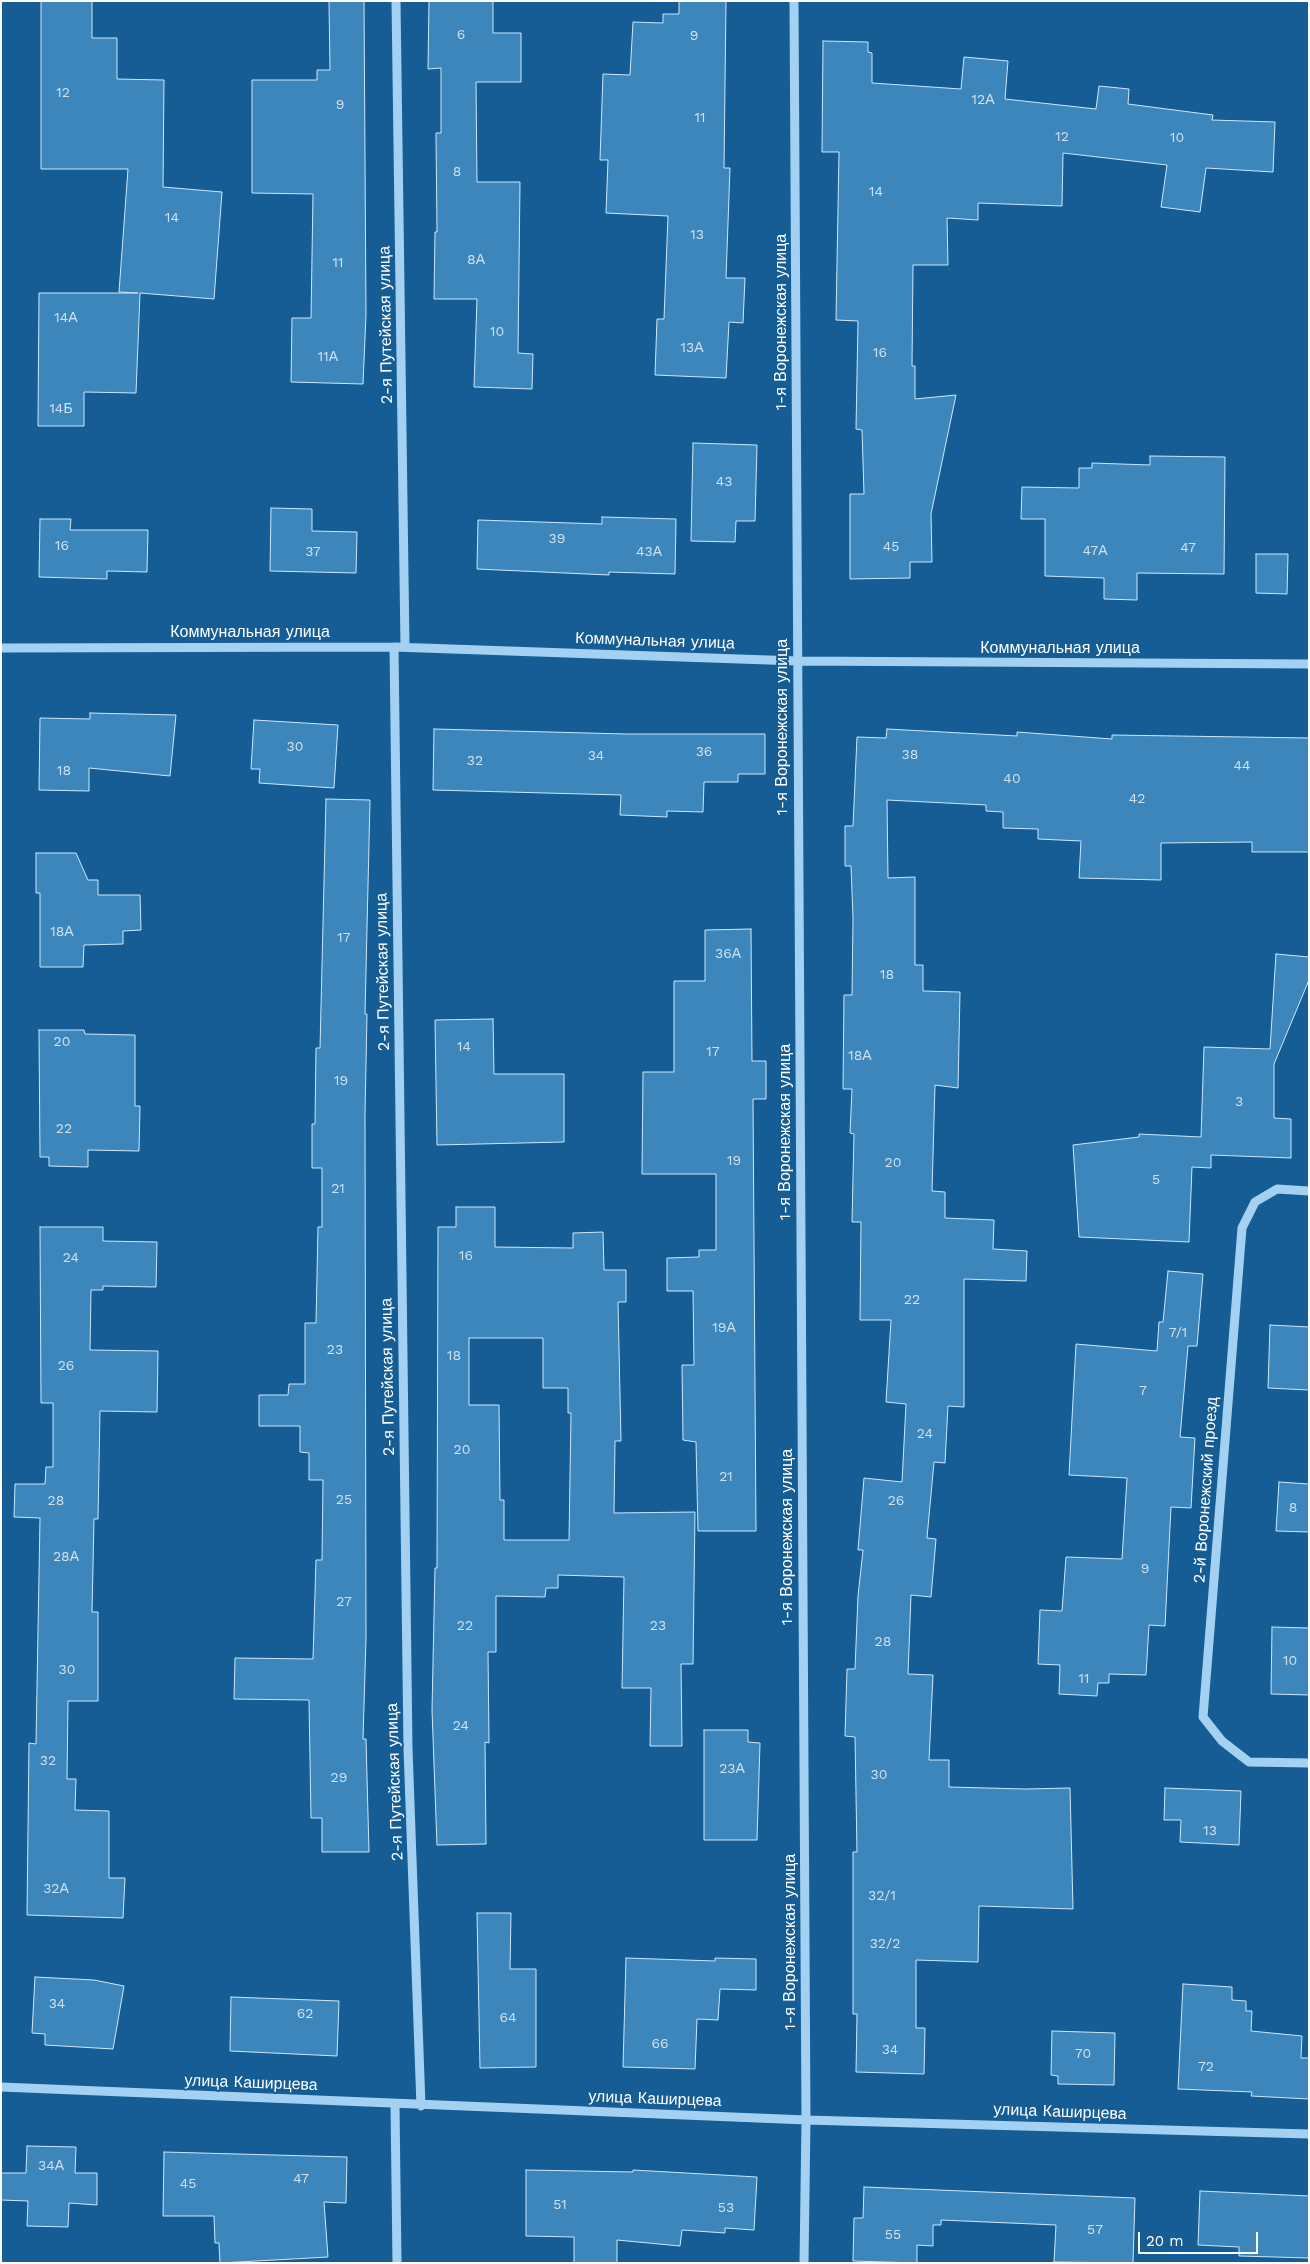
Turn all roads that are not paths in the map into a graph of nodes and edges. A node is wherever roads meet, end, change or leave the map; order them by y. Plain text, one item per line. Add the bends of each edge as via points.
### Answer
1 (396, 1) edge
2 (794, 1) edge
3 (394, 647) junction
4 (1, 648) edge
5 (405, 648) junction
6 (797, 661) junction
7 (1309, 664) edge
8 (1309, 1191) edge
9 (1309, 1763) edge
10 (1, 2087) edge
11 (395, 2104) junction
12 (421, 2106) junction
13 (806, 2120) junction
14 (1309, 2134) edge
15 (397, 2263) edge
16 (804, 2263) edge

1 - 5 street, 2-я Путейская улица
2 - 6 street, 1-я Воронежская улица
3 - 4 street, Коммунальная улица
3 - 5 street, Коммунальная улица
3 - 12 street, 2-я Путейская улица via 408,1748
5 - 6 street, Коммунальная улица
6 - 7 street, Коммунальная улица
6 - 13 street, 1-я Воронежская улица
8 - 9 street, 2-й Воронежский проезд via 1277,1189 1255,1202 1242,1228 1203,1717 1222,1741 1249,1762
10 - 11 street, улица Каширцева
11 - 12 street, улица Каширцева
11 - 15 street
12 - 13 street, улица Каширцева
13 - 14 street, улица Каширцева
13 - 16 street, 1-я Воронежская улица

